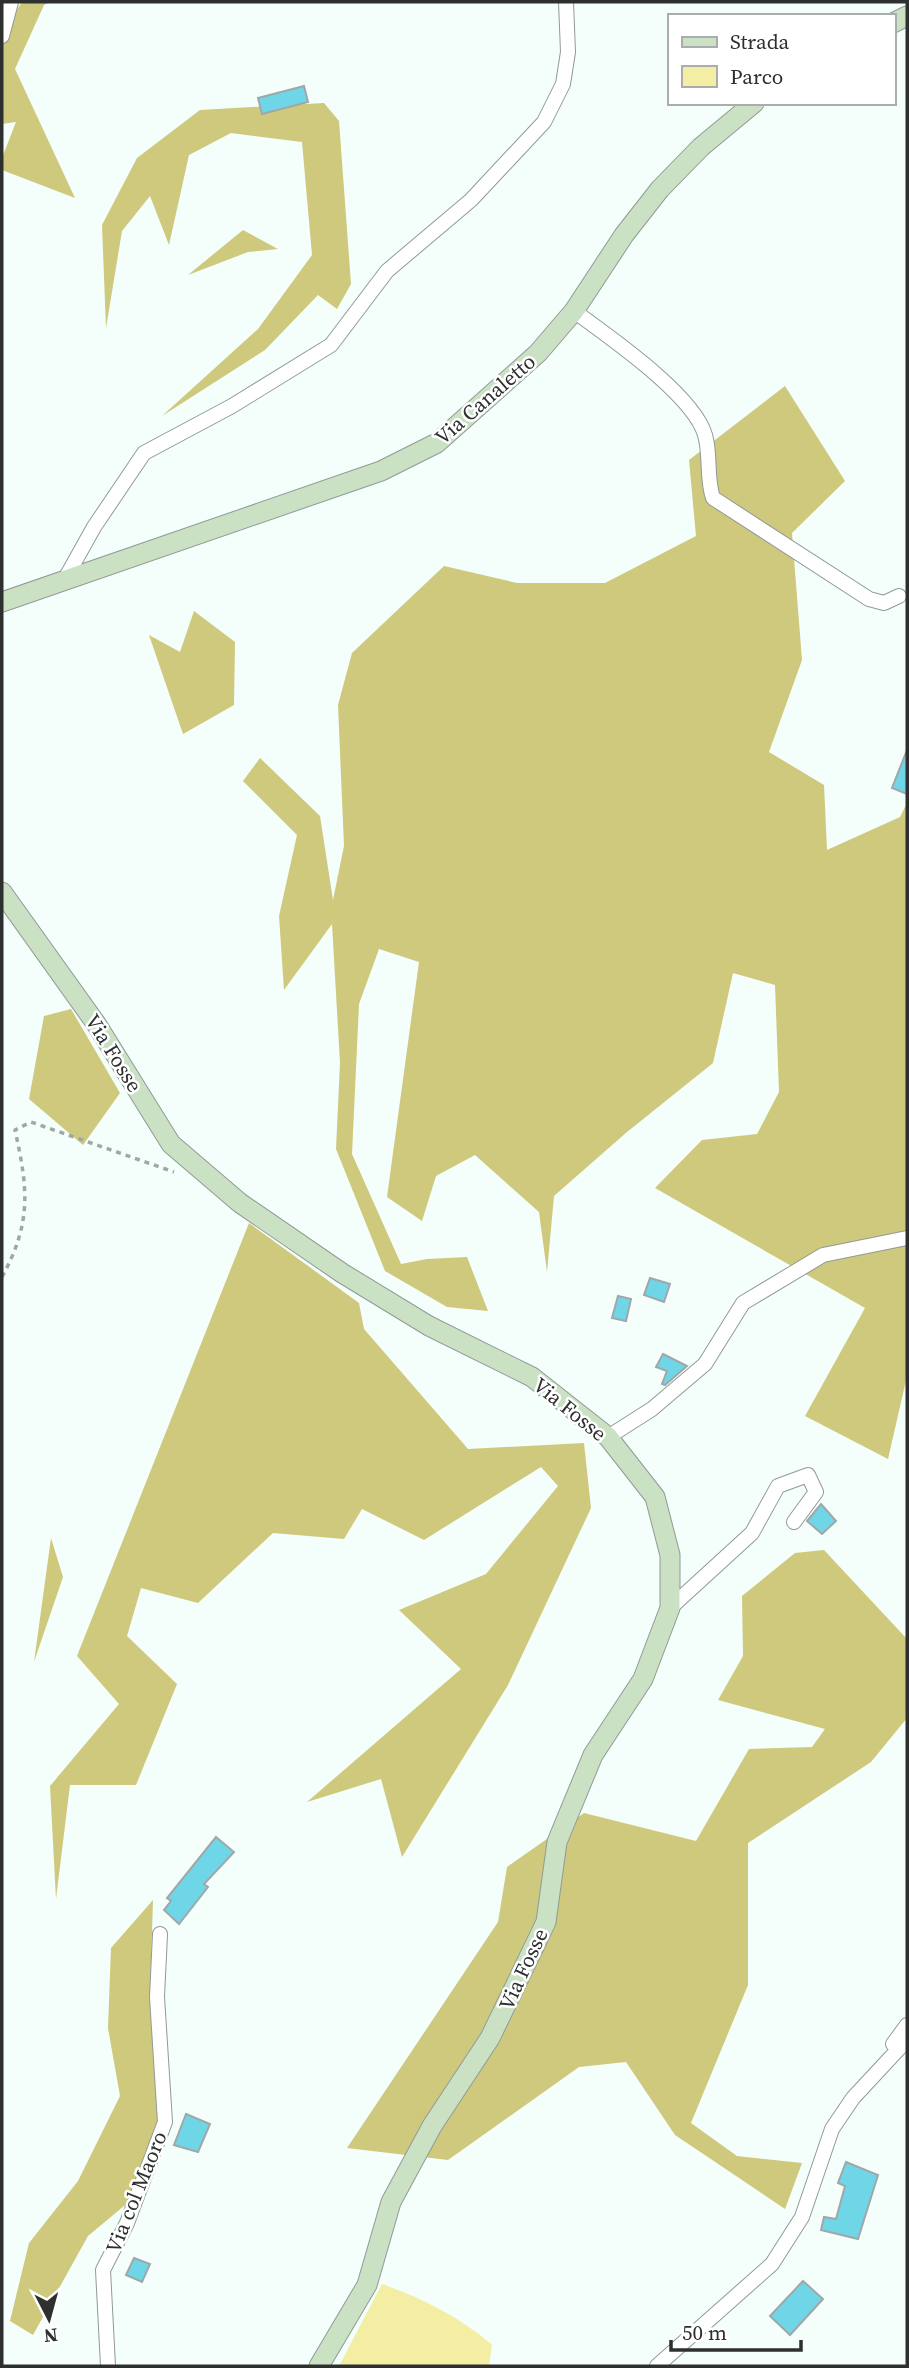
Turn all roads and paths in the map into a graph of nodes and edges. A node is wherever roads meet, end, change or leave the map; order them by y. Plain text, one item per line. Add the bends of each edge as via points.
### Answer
1 (11, 2) edge
2 (566, 2) edge
3 (2, 36) edge
4 (752, 105) edge
5 (574, 311) junction
6 (65, 579) junction
7 (899, 596) dead end
8 (2, 602) edge
9 (2, 892) edge
10 (186, 1176) dead end
11 (907, 1238) edge
12 (2, 1277) edge
13 (608, 1437) junction
14 (794, 1522) dead end
15 (670, 1608) junction
16 (160, 1934) dead end
17 (907, 2025) edge
18 (907, 2040) edge
19 (853, 2098) junction
20 (108, 2366) edge
21 (320, 2366) edge
22 (657, 2366) edge

1 - 3 street
2 - 6 street via 568,52 563,84 537,130 471,200 387,271 331,345 144,453
4 - 5 street, Via Canaletto via 660,189
5 - 6 street, Via Canaletto via 484,403 416,456
5 - 7 street via 676,392 700,421 713,498 869,599 884,603
6 - 8 street, Via Canaletto
9 - 13 street, Via Fosse via 97,1025 171,1144 240,1202 342,1273 429,1326 532,1377
10 - 12 path via 31,1122 15,1130 24,1173 24,1229
11 - 13 street via 823,1255 743,1303 705,1364 652,1409
13 - 15 street, Via Fosse via 655,1497 670,1555
14 - 15 street via 816,1493 808,1475 778,1486 752,1533
15 - 21 street, Via Fosse via 643,1678 593,1755 557,1842 546,1922 491,2038 432,2126 391,2202 367,2286
16 - 20 street, Via col Maoro via 157,1997 165,2122 127,2223 103,2270
17 - 19 street
18 - 19 street
19 - 22 street via 832,2129 802,2217 772,2264

